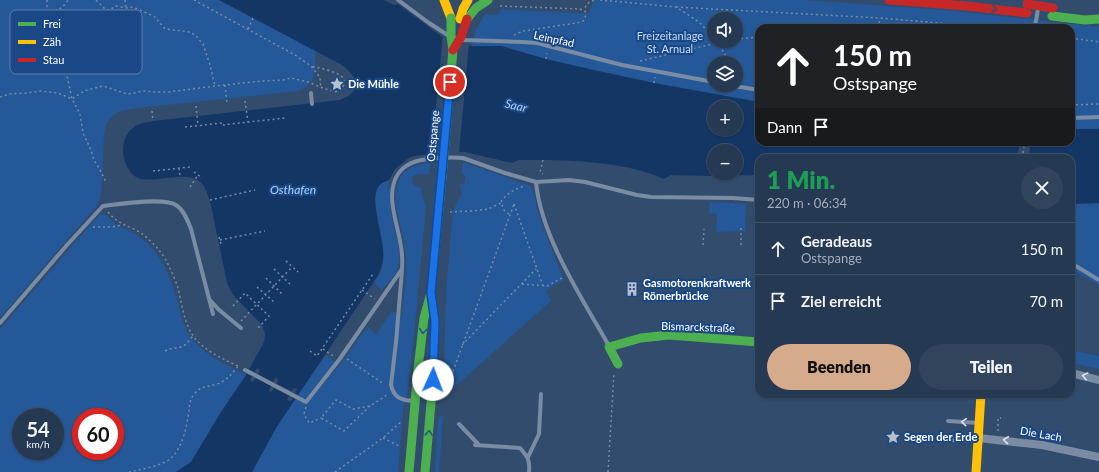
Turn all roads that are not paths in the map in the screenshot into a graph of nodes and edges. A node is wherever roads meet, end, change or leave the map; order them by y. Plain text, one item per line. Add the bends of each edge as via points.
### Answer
1 (398, 0) edge
2 (444, 0) edge
3 (468, 0) edge
4 (488, 0) edge
5 (889, 0) edge
6 (1040, 0) edge
7 (1052, 12) junction
8 (1099, 16) edge
9 (464, 19) junction
10 (1099, 19) edge
11 (1035, 24) edge
12 (453, 50) junction
13 (707, 81) edge
14 (743, 87) edge
15 (755, 89) edge
16 (311, 93) dead end
17 (312, 104) dead end
18 (1099, 117) edge
19 (1075, 118) edge
20 (536, 182) junction
21 (755, 200) edge
22 (1075, 265) edge
23 (402, 268) junction
24 (1099, 280) edge
25 (431, 293) junction
26 (208, 297) junction
27 (213, 314) dead end
28 (0, 323) edge
29 (241, 328) dead end
30 (755, 342) edge
31 (609, 347) junction
32 (618, 364) road end
33 (246, 370) road end
34 (1075, 374) edge
35 (1099, 380) edge
36 (541, 394) dead end
37 (981, 398) edge
38 (415, 401) junction
39 (948, 421) dead end
40 (979, 423) junction
41 (459, 424) dead end
42 (947, 440) dead end
43 (978, 440) junction
44 (474, 445) dead end
45 (480, 445) junction
46 (528, 457) junction
47 (1099, 457) edge
48 (409, 472) edge
49 (425, 472) edge
50 (529, 472) edge
51 (976, 472) edge

1 - 13 lane, Leinpfad via 448,35 462,40 537,43 622,65
2 - 12 main road, bridge via 451,18
3 - 9 main road via 463,9
4 - 9 main road via 478,5
5 -> 7 main road via 1025,6
6 - 11 lane
7 - 8 main road
7 - 10 main road via 1085,20
9 - 12 main road, bridge via 461,37
12 - 25 main road, Ostspange, bridge
14 - 15 lane
16 - 17 lane
18 - 19 lane
20 - 21 lane via 585,182 651,197
20 - 23 lane via 455,157 418,160 404,167 394,184 392,200
20 - 31 lane via 541,208 553,241
22 - 24 lane
23 - 33 lane via 339,360 304,401
23 - 38 lane via 391,385 397,397
25 -> 38 main road via 424,318
49 -> 25 main road via 435,321
26 - 27 lane
26 - 28 lane via 191,229 187,219 176,206 168,202 103,206
26 - 29 lane
30 - 31 main road, Bismarckstraße via 669,335 641,338
31 - 32 main road
35 -> 34 street
36 - 46 lane via 539,434
37 - 40 main road
38 - 48 main road
40 -> 39 lane
40 - 43 main road
41 - 45 lane
42 - 43 lane
47 -> 43 street, Die Lach via 1042,445 997,439
43 - 51 main road
44 - 45 lane
45 - 46 lane via 520,448
46 - 50 lane

